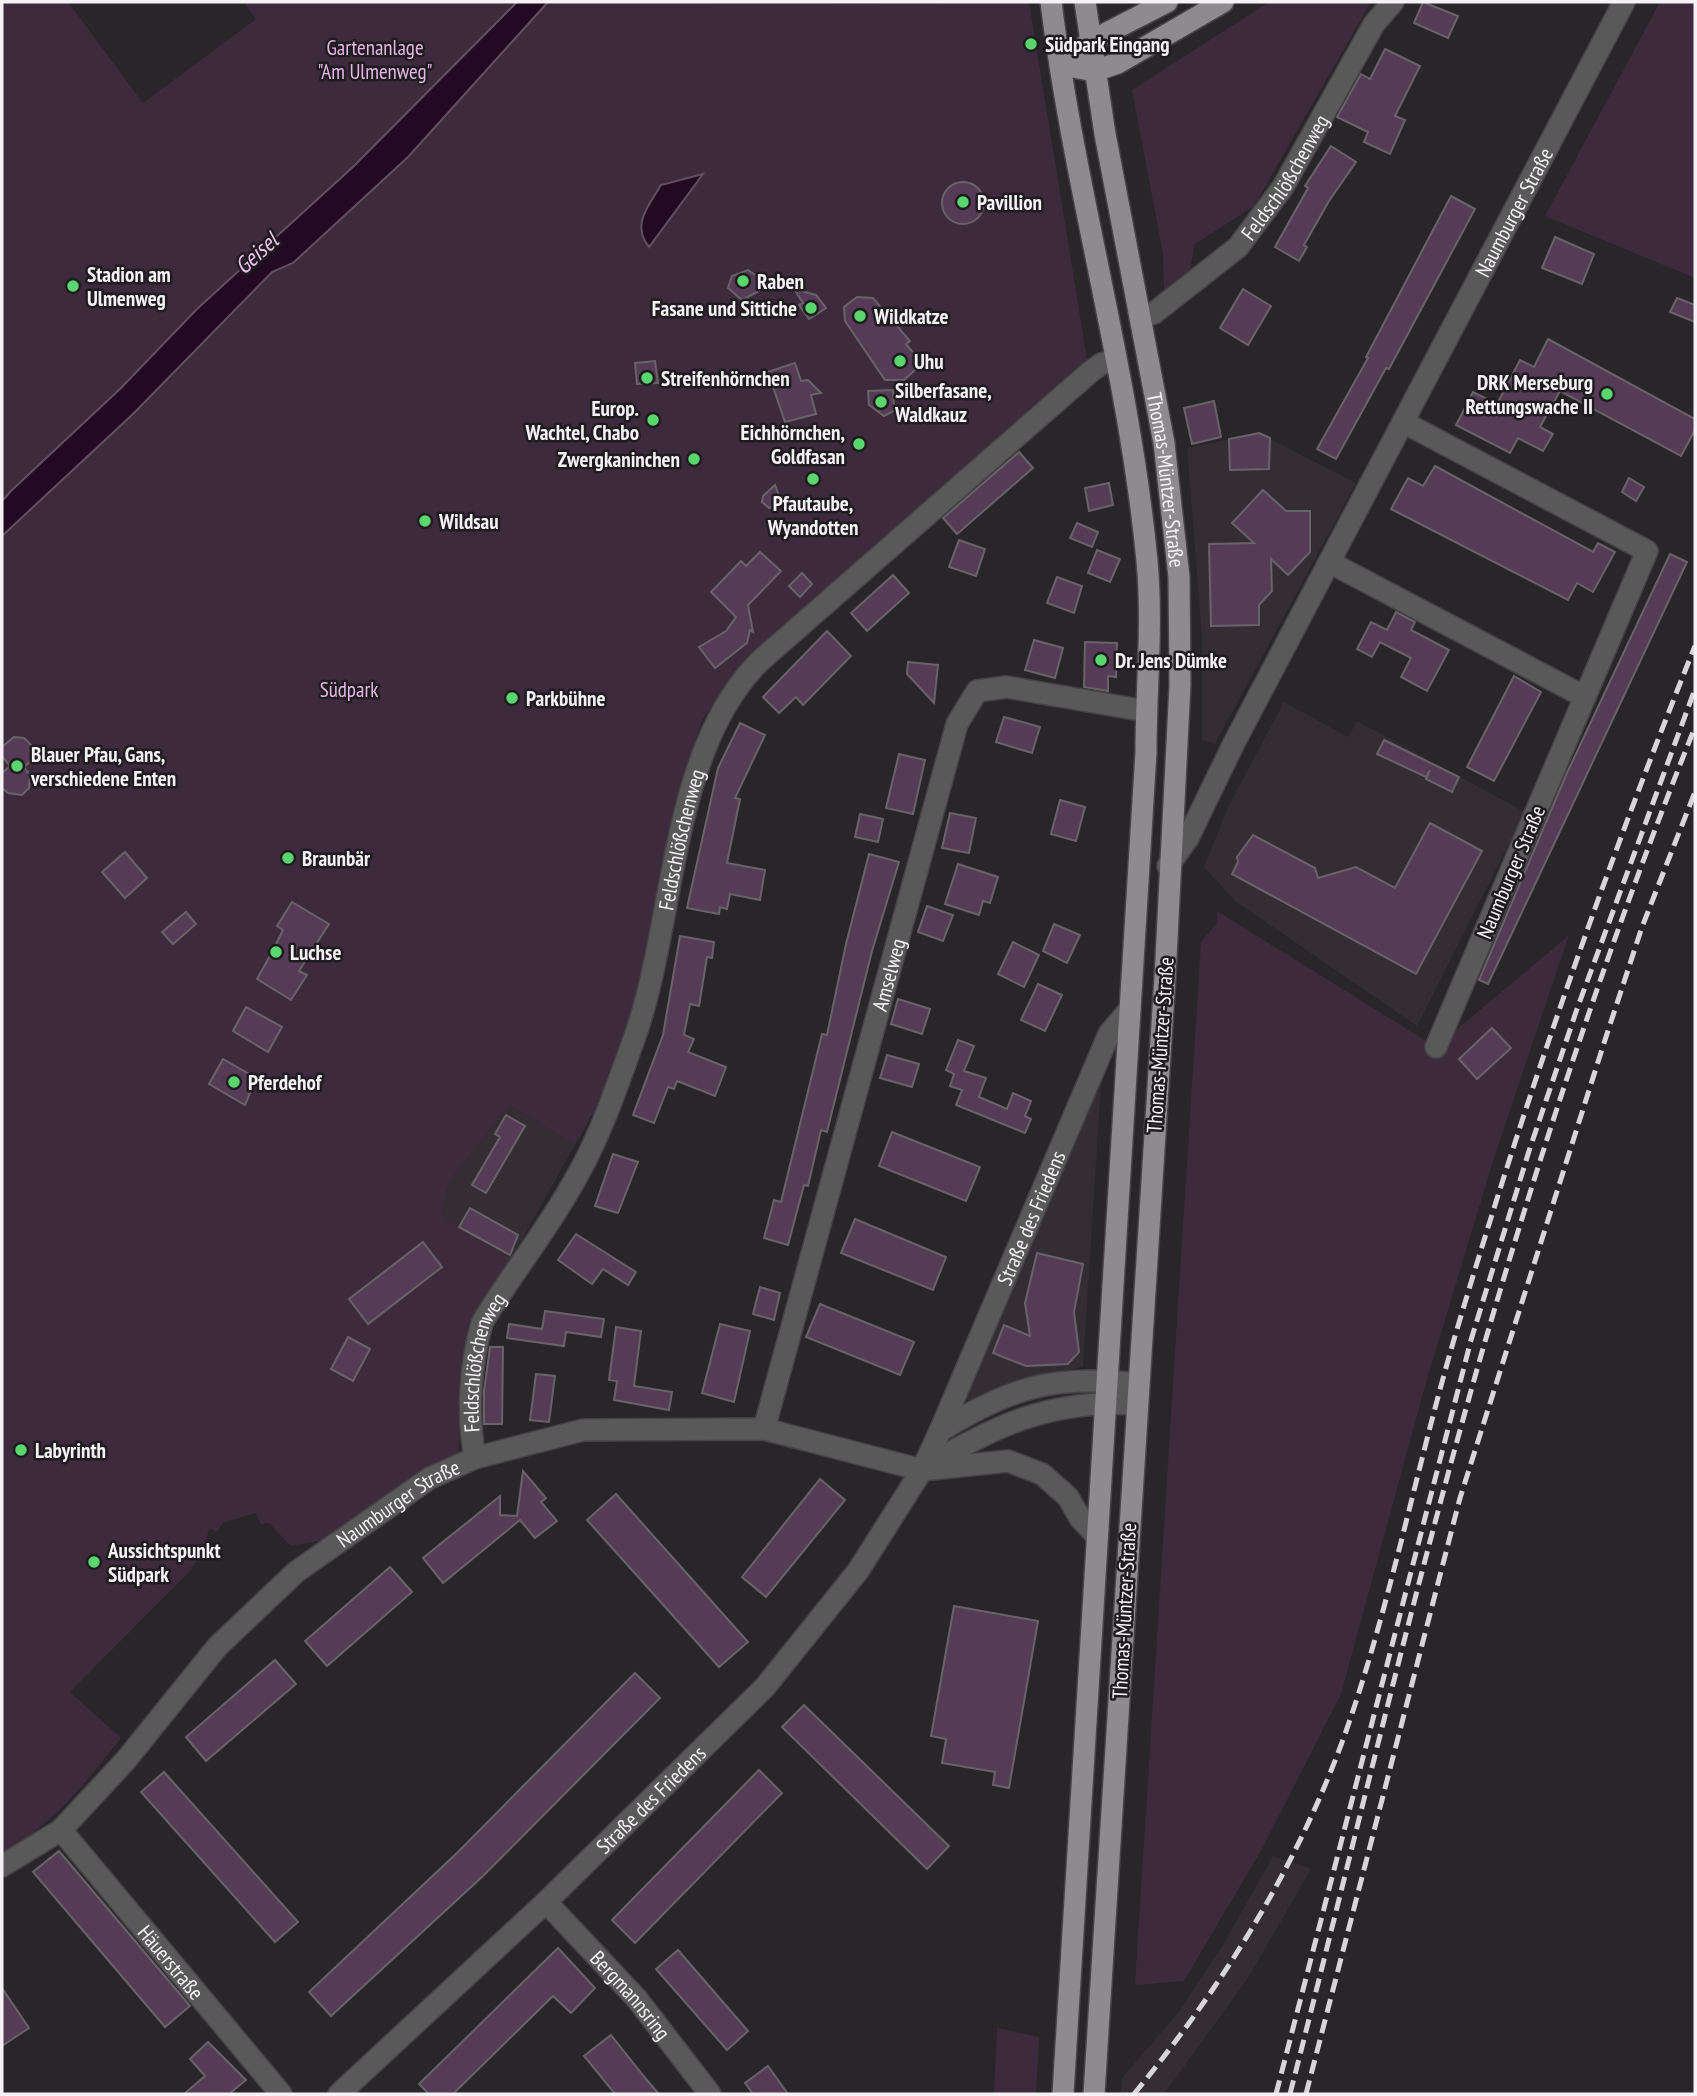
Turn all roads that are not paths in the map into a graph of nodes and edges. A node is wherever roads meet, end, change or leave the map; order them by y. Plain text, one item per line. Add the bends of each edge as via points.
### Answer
1 (1051, 2) edge
2 (1085, 2) edge
3 (1165, 2) edge
4 (1223, 2) edge
5 (1393, 2) edge
6 (1624, 2) edge
7 (1091, 41) junction
8 (1061, 65) junction
9 (1096, 71) junction
10 (1140, 318) junction
11 (1116, 360) junction
12 (1403, 422) junction
13 (1329, 562) junction
14 (1585, 697) junction
15 (1137, 710) junction
16 (1168, 866) junction
17 (1130, 1009) junction
18 (1436, 1047) dead end
19 (1106, 1380) junction
20 (1138, 1394) junction
21 (1104, 1402) junction
22 (764, 1429) junction
23 (940, 1431) junction
24 (475, 1458) junction
25 (922, 1469) junction
26 (1096, 1535) junction
27 (61, 1830) junction
28 (2, 1866) edge
29 (546, 1902) junction
30 (281, 2094) edge
31 (339, 2094) edge
32 (710, 2094) edge
33 (1063, 2094) edge
34 (1094, 2094) edge

1 - 8 main road, Thomas-Müntzer-Straße
2 - 7 main road, Thomas-Müntzer-Straße
3 - 7 main road
4 - 9 main road via 1118,64
5 - 10 street, Feldschlößchenweg via 1374,24 1283,187 1238,247 1154,313
6 - 12 street, Naumburger Straße
7 - 8 main road
7 - 9 main road, Thomas-Müntzer-Straße
8 - 9 main road
8 - 11 main road, Thomas-Müntzer-Straße
9 - 10 main road, Thomas-Müntzer-Straße
10 - 16 main road, Thomas-Müntzer-Straße via 1164,443 1179,577 1180,685
11 - 15 main road, Thomas-Müntzer-Straße via 1147,561 1150,614
11 - 24 street, Feldschlößchenweg via 1088,373 760,661 718,718 695,779 636,1035 602,1128 572,1186 482,1323 473,1378
12 - 13 street, Naumburger Straße
12 - 14 street, Naumburger Straße via 1647,551
13 - 14 street
13 - 16 street, Naumburger Straße via 1188,838
14 - 18 street, Naumburger Straße
15 - 17 main road, Thomas-Müntzer-Straße
15 - 22 street, Amselweg via 1007,687 977,691 967,703 957,724
16 - 20 main road, Thomas-Müntzer-Straße
17 - 19 main road, Thomas-Müntzer-Straße
17 - 23 street, Straße des Friedens via 1109,1034
19 - 20 street
19 - 21 main road, Thomas-Müntzer-Straße
19 - 23 street via 1072,1379 1019,1391 987,1403
20 - 21 street, Straße des Friedens
20 - 34 main road, Thomas-Müntzer-Straße
21 - 25 street, Straße des Friedens via 1029,1414 976,1437
21 - 26 main road, Thomas-Müntzer-Straße
22 - 24 street, Naumburger Straße via 583,1430
22 - 25 street, Naumburger Straße
23 - 25 street, Straße des Friedens
24 - 27 street, Naumburger Straße via 430,1478 296,1572 217,1647
25 - 26 street via 1007,1461 1042,1474 1068,1497
25 - 29 street, Straße des Friedens via 858,1571 792,1657
26 - 33 main road, Thomas-Müntzer-Straße
27 - 28 street, Naumburger Straße
27 - 30 street, Häuerstraße
29 - 31 street, Straße des Friedens
29 - 32 street, Bergmannsring via 637,1999

